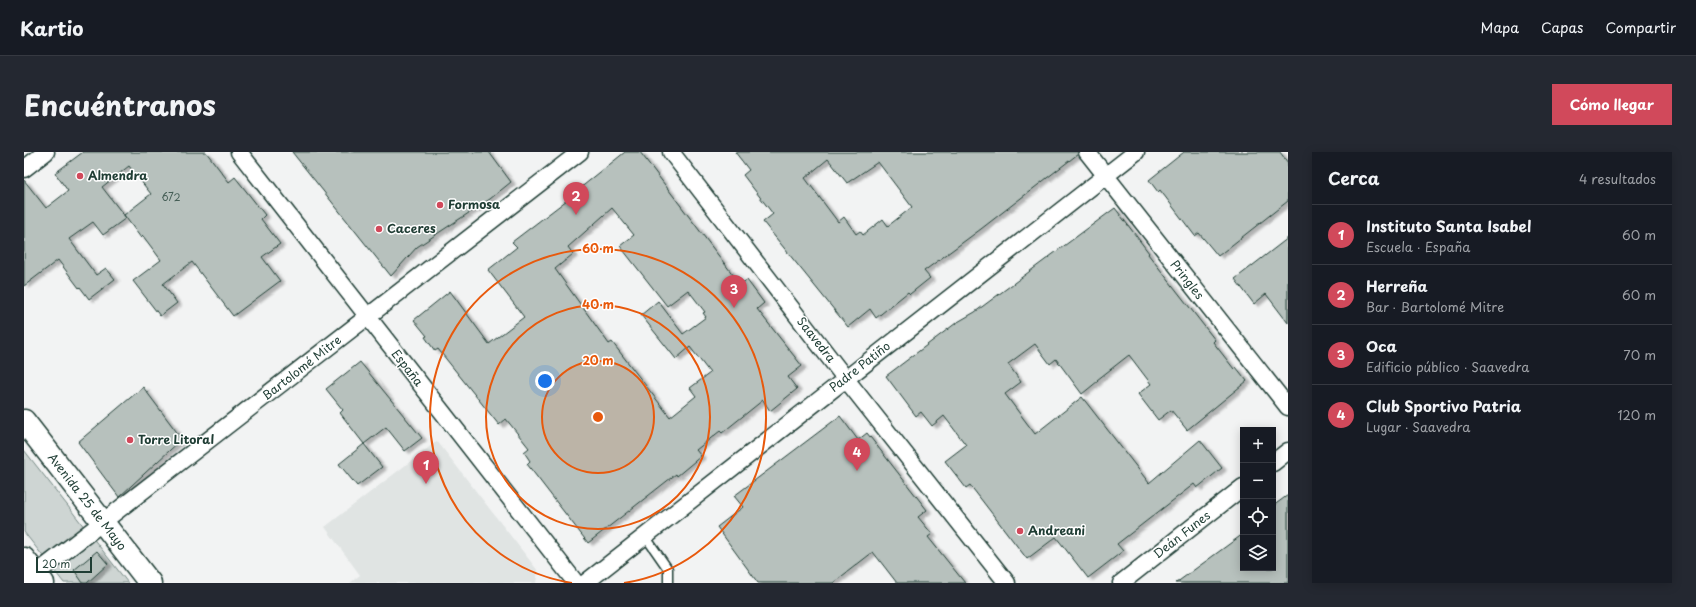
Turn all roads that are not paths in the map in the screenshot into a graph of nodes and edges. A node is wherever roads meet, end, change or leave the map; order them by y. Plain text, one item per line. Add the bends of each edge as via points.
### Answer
1 (46, 152) edge
2 (239, 152) edge
3 (580, 152) edge
4 (671, 152) edge
5 (1087, 152) edge
6 (1136, 152) edge
7 (24, 169) edge
8 (1105, 176) junction
9 (368, 317) junction
10 (845, 378) junction
11 (1288, 407) edge
12 (24, 422) edge
13 (1288, 451) edge
14 (1276, 461) edge
15 (1240, 489) edge
16 (103, 522) junction
17 (645, 536) junction
18 (32, 575) edge
19 (150, 583) edge
20 (576, 583) edge
21 (585, 583) edge
22 (668, 583) edge
23 (1007, 583) edge
24 (1120, 583) edge

1 - 7 street
2 - 9 street, España
3 - 9 street, Bartolomé Mitre
4 - 10 street, Saavedra
5 - 8 street, Pringles
6 - 8 street, Padre Patiño
8 - 10 street, Padre Patiño
8 - 11 street, Pringles
9 - 16 street, Bartolomé Mitre
9 - 20 street, España
10 - 17 street, Padre Patiño
10 - 23 street, Saavedra
12 - 16 main road, Avenida 25 de Mayo
13 - 14 street
15 - 24 street, Deán Funes
16 - 18 street, Bartolomé Mitre
16 - 19 main road, Avenida 25 de Mayo
17 - 21 street, Padre Patiño
17 - 22 lane via 668,569

